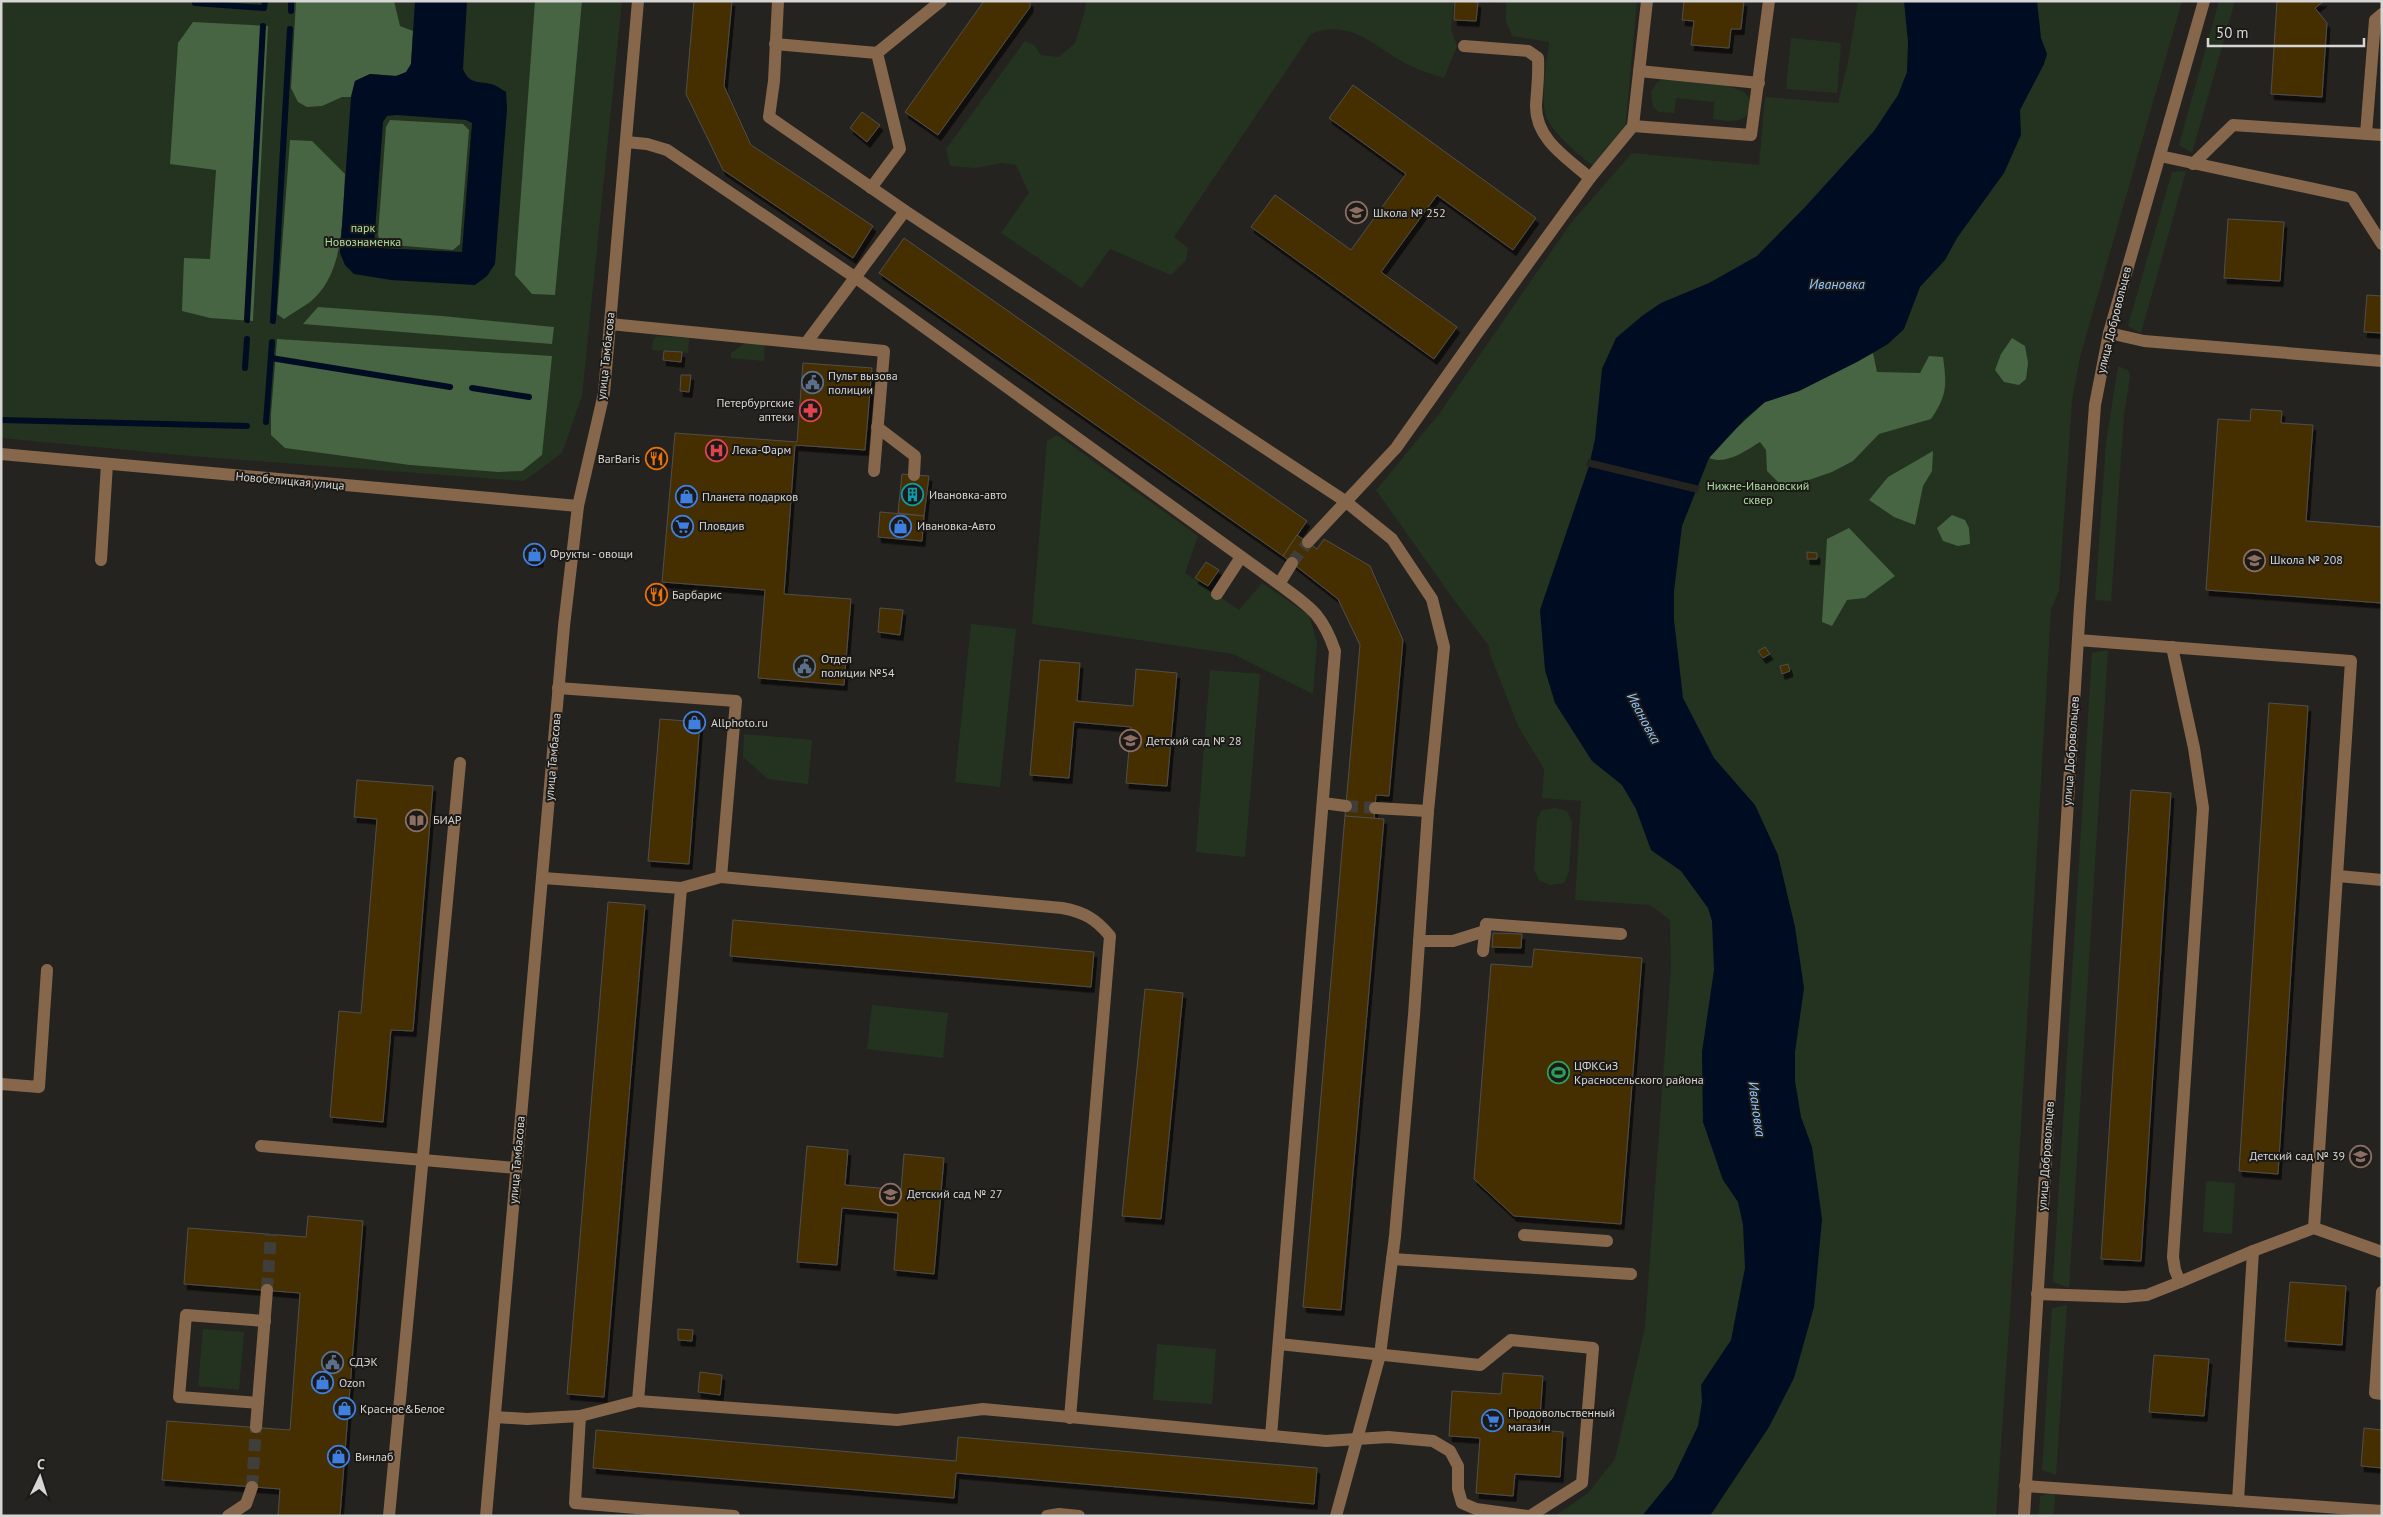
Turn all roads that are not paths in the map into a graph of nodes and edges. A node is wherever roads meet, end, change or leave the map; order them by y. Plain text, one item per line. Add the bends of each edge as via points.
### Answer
1 (638, 1) edge
2 (778, 1) edge
3 (941, 1) edge
4 (1647, 1) edge
5 (1769, 1) edge
6 (2204, 1) edge
7 (2382, 14) edge
8 (775, 44) junction
9 (1464, 46) dead end
10 (877, 53) junction
11 (1639, 71) junction
12 (1759, 83) junction
13 (1634, 126) junction
14 (2366, 134) junction
15 (2382, 135) edge
16 (626, 142) junction
17 (2160, 156) junction
18 (2193, 164) junction
19 (1590, 178) junction
20 (871, 188) junction
21 (905, 211) junction
22 (2382, 244) edge
23 (856, 278) junction
24 (610, 324) junction
25 (2108, 333) junction
26 (806, 343) junction
27 (2382, 361) edge
28 (878, 427) junction
29 (1, 454) edge
30 (107, 464) junction
31 (874, 470) dead end
32 (914, 475) dead end
33 (1345, 501) junction
34 (578, 506) junction
35 (1308, 542) tunnel mouth
36 (1241, 558) junction
37 (100, 560) dead end
38 (1292, 564) tunnel mouth
39 (1278, 584) junction
40 (1217, 594) dead end
41 (2078, 640) junction
42 (2172, 647) junction
43 (558, 688) junction
44 (460, 763) dead end
45 (1323, 803) junction
46 (1346, 806) tunnel mouth
47 (1374, 808) tunnel mouth
48 (1428, 811) junction
49 (2338, 876) junction
50 (721, 877) junction
51 (543, 878) junction
52 (2382, 880) edge
53 (681, 888) junction
54 (1485, 931) junction
55 (1621, 934) dead end
56 (1419, 941) junction
57 (1483, 950) dead end
58 (48, 970) dead end
59 (1, 1084) edge
60 (261, 1146) dead end
61 (422, 1160) junction
62 (516, 1168) junction
63 (2314, 1228) junction
64 (1524, 1235) dead end
65 (1606, 1242) dead end
66 (2253, 1251) junction
67 (2382, 1252) edge
68 (1392, 1259) junction
69 (1631, 1274) dead end
70 (2180, 1282) junction
71 (267, 1290) tunnel mouth
72 (2382, 1292) edge
73 (2038, 1294) junction
74 (264, 1321) junction
75 (1279, 1344) junction
76 (1380, 1355) junction
77 (2382, 1394) edge
78 (638, 1401) junction
79 (258, 1403) junction
80 (580, 1416) junction
81 (495, 1417) junction
82 (1070, 1418) junction
83 (256, 1427) tunnel mouth
84 (1271, 1436) junction
85 (1357, 1440) junction
86 (2026, 1486) junction
87 (252, 1487) tunnel mouth
88 (2238, 1501) junction
89 (2382, 1511) edge
90 (228, 1516) edge
91 (389, 1516) edge
92 (486, 1516) edge
93 (734, 1516) edge
94 (1047, 1516) edge
95 (1079, 1516) edge
96 (1336, 1516) edge
97 (1529, 1516) edge
98 (2024, 1516) edge

1 - 16 street, улица Тамбасова
2 - 8 street
3 - 10 street
4 - 11 street
5 - 12 street
6 - 17 street, улица Добровольцев
7 - 14 street via 2375,20
8 - 10 street
8 - 20 street via 769,117
9 - 19 street via 1528,51 1538,58 1536,106 1540,126 1554,147
10 - 20 street via 900,149
11 - 12 street
11 - 13 street
12 - 13 street via 1751,135
13 - 19 street
14 - 15 street
14 - 18 street via 2233,125
16 - 23 street via 667,150
16 - 24 street, улица Тамбасова
17 - 18 street
17 - 25 street, улица Добровольцев
18 - 22 street via 2352,197
19 - 33 street via 1396,448
20 - 21 street
21 - 23 street
21 - 33 street
23 - 26 street
23 - 36 street
24 - 26 street
24 - 34 street, улица Тамбасова via 604,392
25 - 27 street via 2144,341
25 - 41 street, улица Добровольцев via 2091,443
26 - 28 street via 884,351
28 - 31 street
28 - 32 street via 915,456
29 - 30 street, Новобелицкая улица
30 - 34 street, Новобелицкая улица
30 - 37 street
33 - 35 street
33 - 48 street via 1392,539 1432,599 1444,647
34 - 43 street, улица Тамбасова
36 - 39 street
36 - 40 street
38 - 39 street
39 - 45 street via 1312,609 1327,628 1335,651
41 - 42 street
41 - 73 street, улица Добровольцев
42 - 49 street via 2351,661
42 - 70 street via 2194,748 2203,808 2173,1257
43 - 50 street via 736,701
43 - 51 street, улица Тамбасова
44 - 61 street
45 - 46 street
45 - 75 street
47 - 48 street
48 - 56 street
49 - 52 street
49 - 63 street
50 - 53 street
50 - 82 street via 1062,908 1082,912 1099,922 1110,936
51 - 53 street
51 - 62 street, улица Тамбасова
53 - 78 street
54 - 55 street via 1486,924
54 - 56 street via 1453,941
54 - 57 street
56 - 68 street
58 - 59 street via 39,1087
60 - 61 street
61 - 62 street
61 - 91 street
62 - 81 street, улица Тамбасова
63 - 66 street
63 - 67 street
64 - 65 street
66 - 70 street
66 - 88 street
68 - 69 street
68 - 76 street
70 - 73 street via 2147,1295
71 - 74 street
72 - 77 street via 2375,1393
73 - 86 street, улица Добровольцев
74 - 79 street
74 - 79 street via 186,1315 181,1378 180,1397
75 - 76 street
75 - 84 street
76 - 85 street
76 - 97 street via 1480,1364 1511,1340 1593,1348 1582,1483
78 - 80 street
78 - 82 street via 897,1420 983,1409
79 - 83 street
80 - 81 street
80 - 93 street via 575,1503
81 - 92 street, улица Тамбасова
82 - 84 street
84 - 85 street
85 - 96 street
85 - 97 street via 1388,1437 1433,1441 1450,1451 1458,1466 1458,1489 1462,1502 1476,1509
86 - 88 street
86 - 98 street, улица Добровольцев
87 - 90 street via 246,1504
88 - 89 street
94 - 95 street

